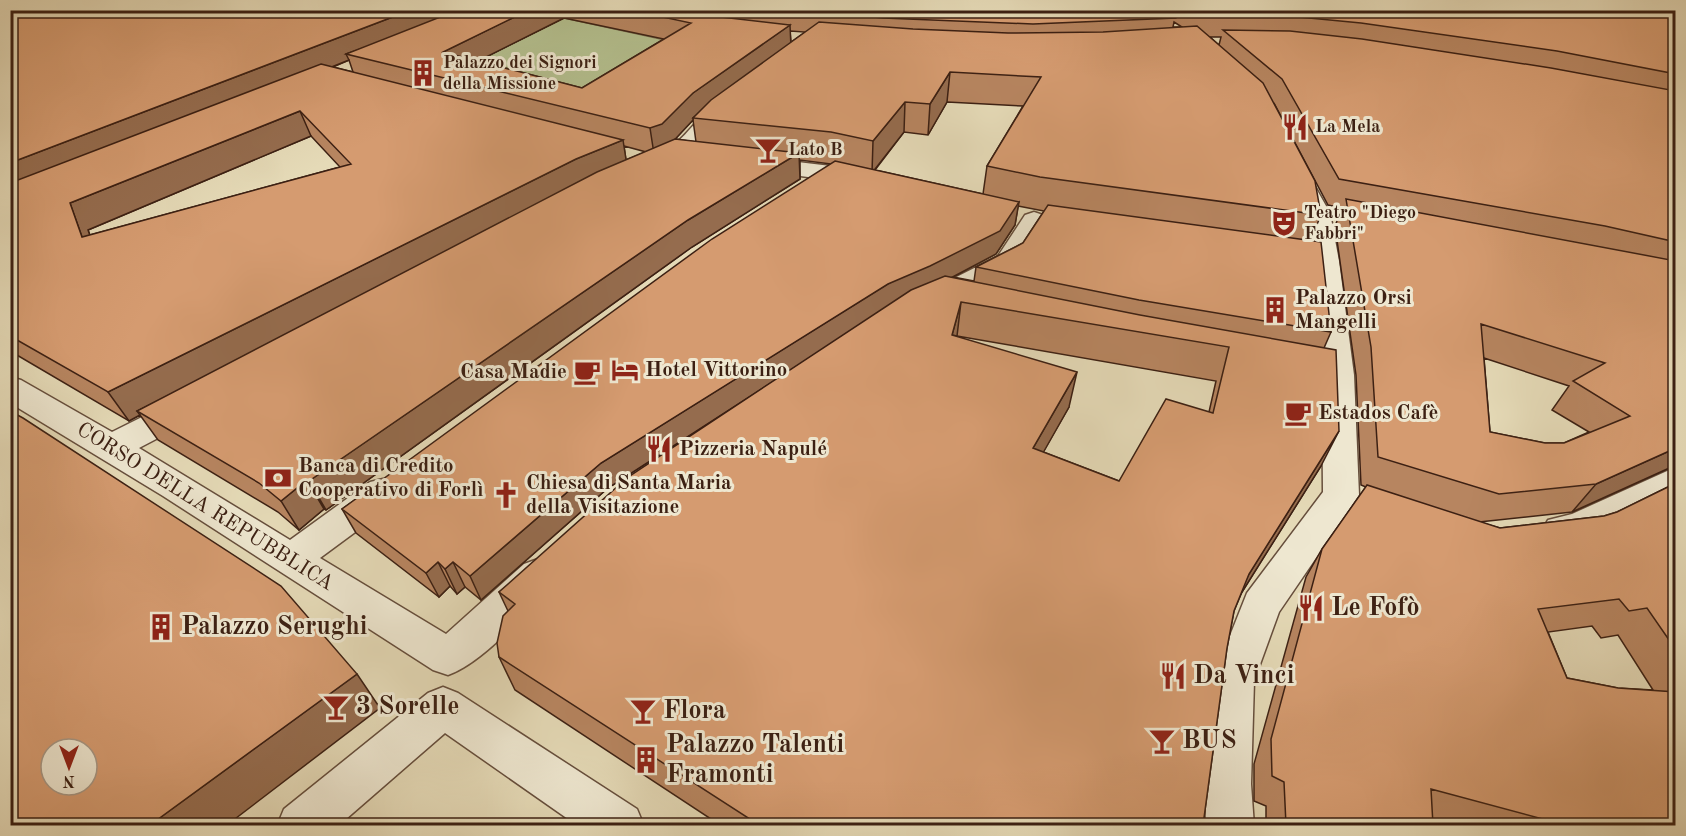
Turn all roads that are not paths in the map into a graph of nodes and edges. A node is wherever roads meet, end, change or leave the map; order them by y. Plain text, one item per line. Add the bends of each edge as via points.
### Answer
1 (742, 97) edge
2 (1290, 161) edge
3 (831, 173) junction
4 (888, 186) edge
5 (792, 198) edge
6 (1034, 220) dead end
7 (939, 298) junction
8 (980, 308) edge
9 (908, 311) edge
10 (10, 388) edge
11 (218, 392) edge
12 (112, 447) junction
13 (405, 476) edge
14 (1676, 480) edge
15 (1534, 533) edge
16 (563, 552) edge
17 (290, 560) junction
18 (448, 657) junction
19 (443, 707) junction
20 (1236, 800) edge
21 (301, 825) edge
22 (620, 825) edge

1 - 3 street via 647,164 720,161
2 - 20 street via 1328,215 1314,259 1326,373 1358,500 1261,605 1233,681
3 - 4 street
3 - 5 street
6 - 7 street via 1008,262
7 - 8 street
7 - 9 street
10 - 12 street, CORSO DELLA REPUBBLICA
11 - 12 street
12 - 17 street, CORSO DELLA REPUBBLICA
13 - 17 street
14 - 15 street via 1578,528
16 - 18 street
17 - 18 street, CORSO DELLA REPUBBLICA
18 - 19 street
19 - 21 street
19 - 22 street

